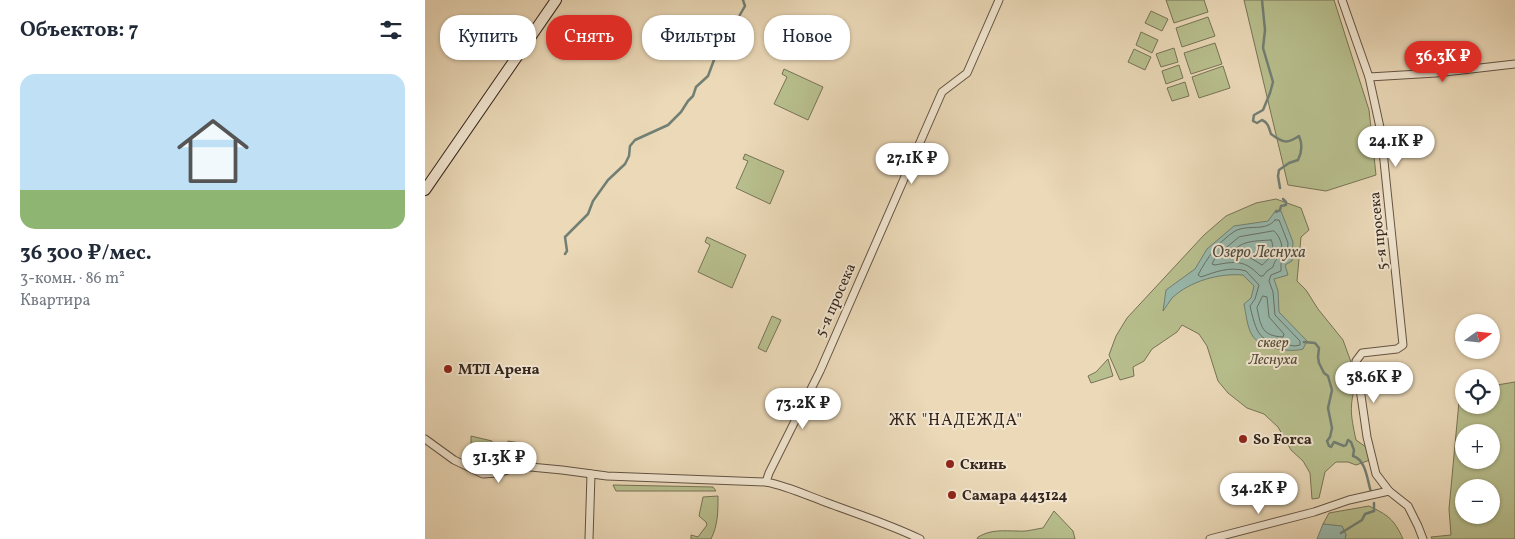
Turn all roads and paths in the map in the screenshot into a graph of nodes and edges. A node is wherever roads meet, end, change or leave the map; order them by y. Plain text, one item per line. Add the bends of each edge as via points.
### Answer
1 (556, 0) edge
2 (999, 0) edge
3 (1342, 0) edge
4 (1515, 64) edge
5 (1369, 77) junction
6 (425, 190) edge
7 (425, 439) edge
8 (591, 474) junction
9 (766, 482) junction
10 (1389, 491) junction
11 (589, 539) edge
12 (920, 539) edge
13 (1209, 539) edge
14 (1423, 539) edge

1 - 6 street
2 - 9 street, 5-я просека via 967,73 942,92 820,371
3 - 5 street, 5-я просека
4 - 5 street
5 - 10 street, 5-я просека via 1381,132 1403,345 1397,349 1363,353 1356,362 1369,452 1376,474
7 - 8 street via 454,460 483,474 520,466
8 - 9 street
8 - 11 street
9 - 12 street via 894,526
10 - 13 street
10 - 14 street via 1408,506

